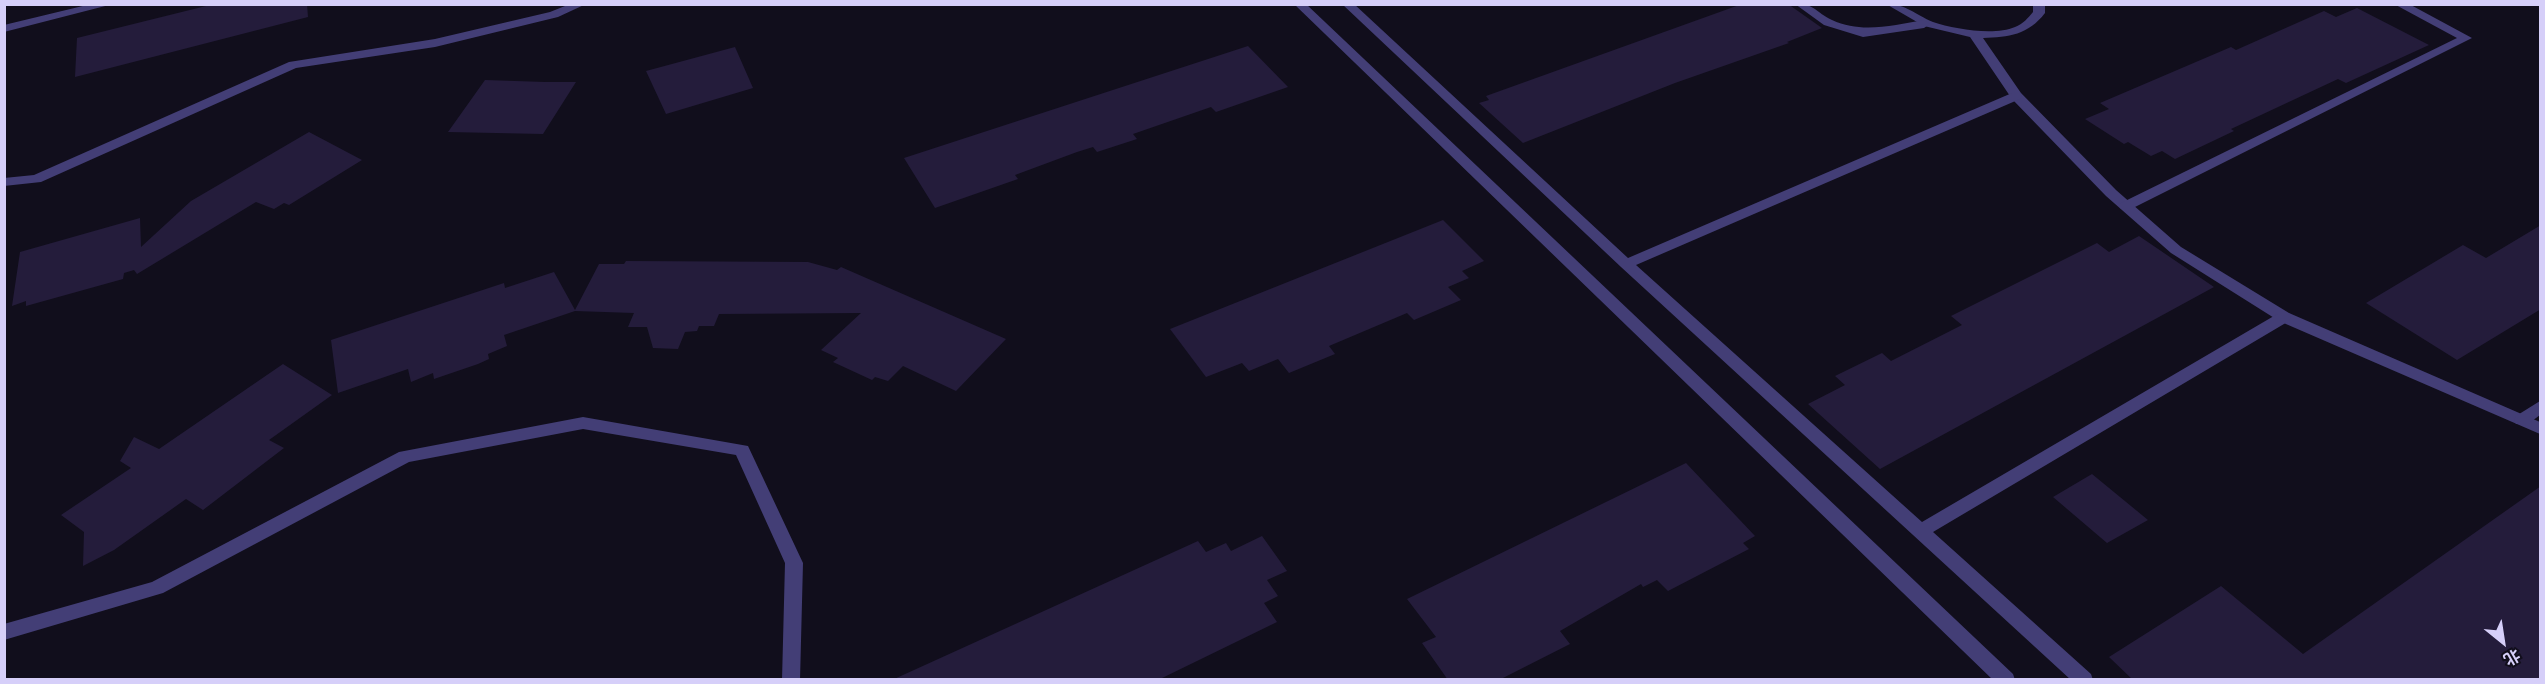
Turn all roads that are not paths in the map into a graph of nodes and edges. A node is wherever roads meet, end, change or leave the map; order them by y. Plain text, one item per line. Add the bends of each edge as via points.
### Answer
1 (108, 4) edge
2 (581, 4) edge
3 (1299, 4) edge
4 (1347, 4) edge
5 (1800, 4) edge
6 (1890, 4) edge
7 (2039, 4) edge
8 (2399, 4) edge
9 (1924, 24) junction
10 (4, 29) edge
11 (1976, 35) junction
12 (2016, 96) junction
13 (4, 182) edge
14 (2126, 206) junction
15 (1626, 264) junction
16 (2284, 317) junction
17 (2541, 407) edge
18 (2522, 420) junction
19 (2541, 428) edge
20 (1921, 531) junction
21 (4, 632) edge
22 (791, 680) edge
23 (2006, 680) edge
24 (2085, 680) edge

1 - 10 street
2 - 13 street via 554,15 435,43 293,65 36,179
3 - 23 street
4 - 15 street
5 - 9 street via 1828,22 1863,33
6 - 9 street
7 - 11 street via 2039,13 2025,27 2004,34
8 - 14 street via 2466,38
9 - 11 street
11 - 12 street
12 - 14 street
12 - 15 street
14 - 16 street via 2176,250
15 - 20 street
16 - 18 street
16 - 20 street
17 - 18 street
18 - 19 street
20 - 24 street
21 - 22 street via 157,588 405,456 583,423 742,450 794,563

